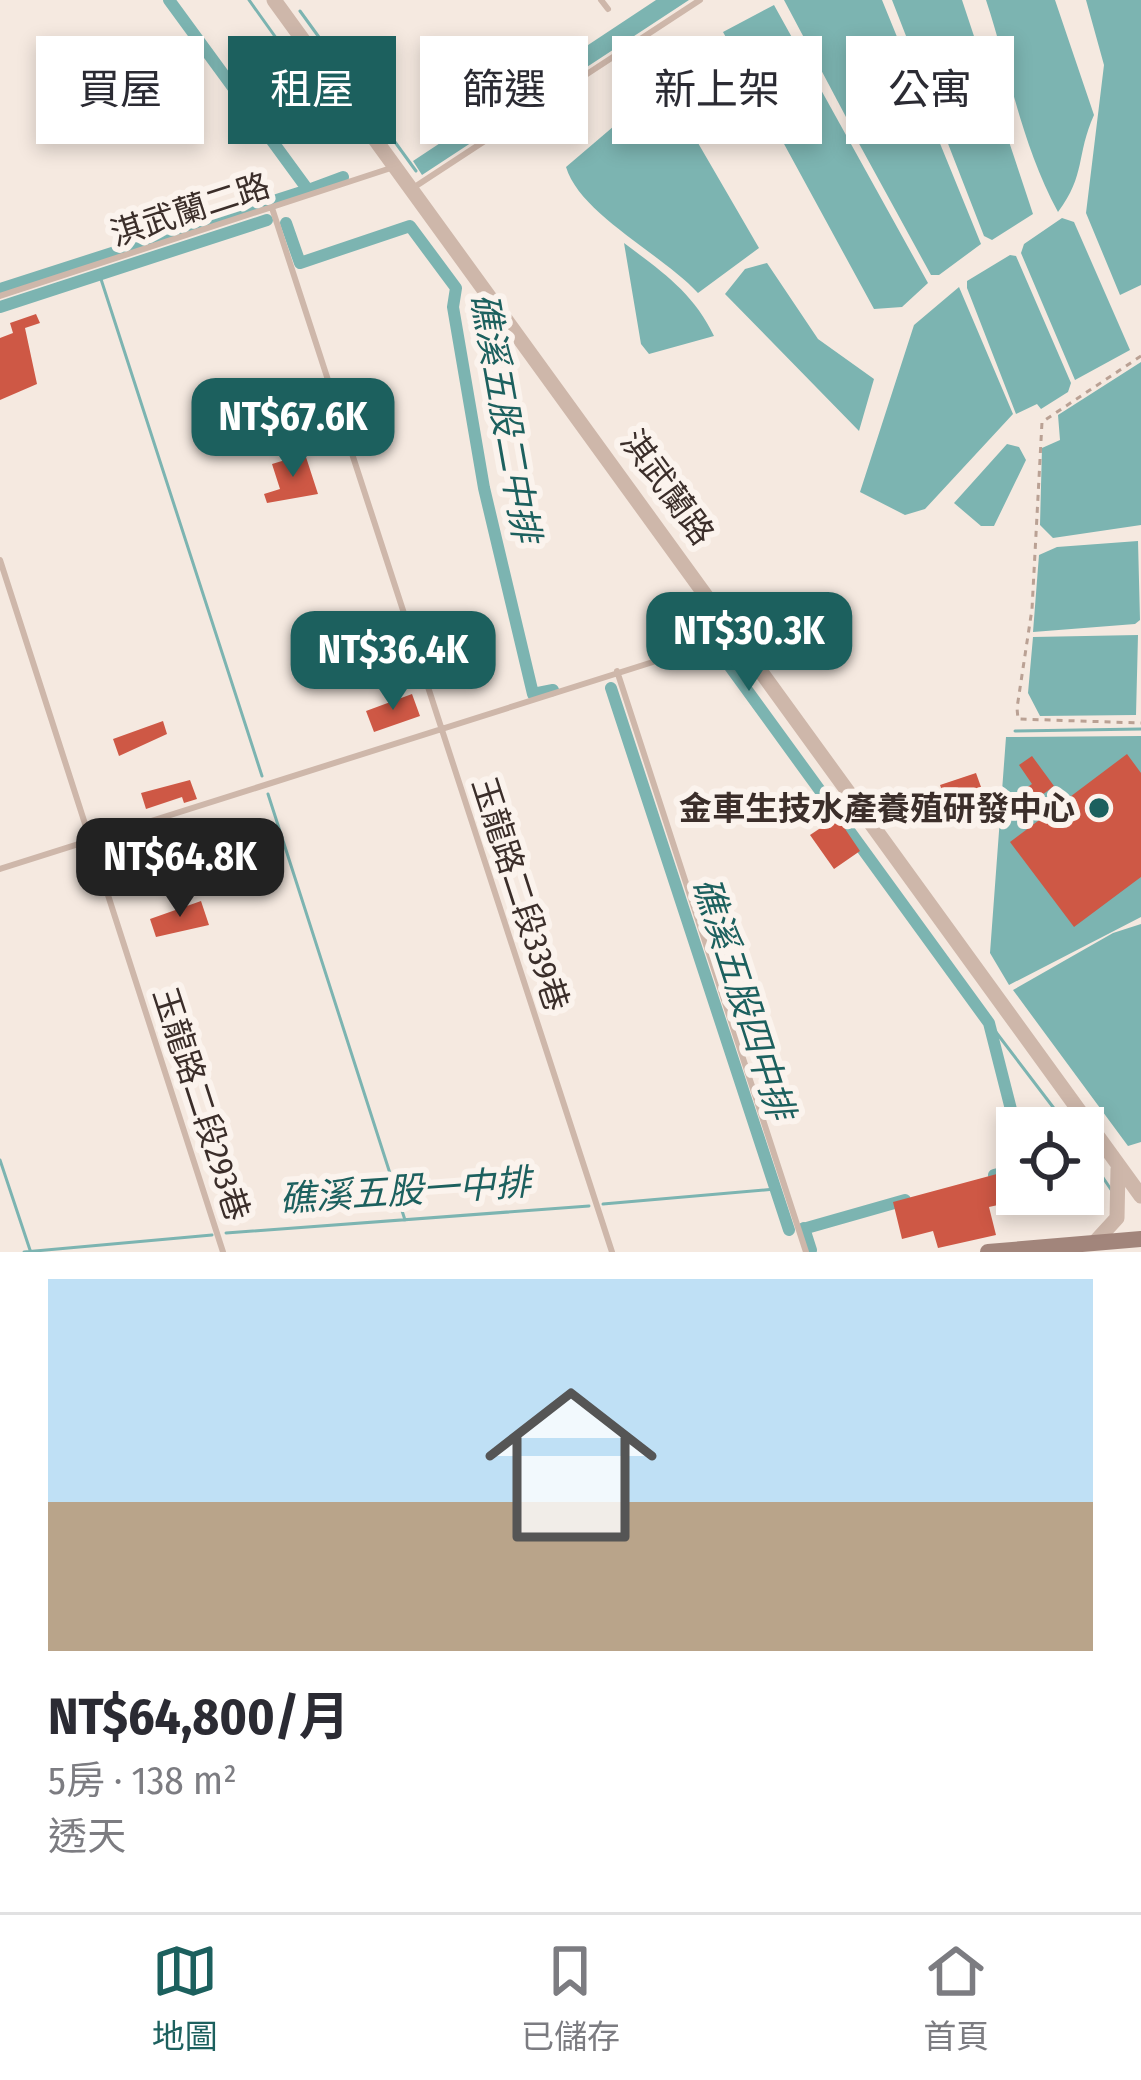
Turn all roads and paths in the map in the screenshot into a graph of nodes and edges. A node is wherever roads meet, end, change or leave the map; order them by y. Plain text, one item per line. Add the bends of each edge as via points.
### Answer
1 (298, 0) edge
2 (601, 0) edge
3 (700, 0) edge
4 (278, 6) edge
5 (608, 9) dead end
6 (394, 166) junction
7 (410, 190) junction
8 (272, 208) junction
9 (0, 296) edge
10 (1141, 356) edge
11 (0, 560) edge
12 (738, 635) junction
13 (617, 671) junction
14 (1141, 723) edge
15 (442, 727) junction
16 (92, 839) junction
17 (0, 869) edge
18 (1118, 1166) junction
19 (1141, 1196) edge
20 (1141, 1239) edge
21 (1094, 1243) junction
22 (223, 1252) edge
23 (612, 1252) edge
24 (806, 1252) edge
25 (988, 1252) edge

1 - 4 lane
2 - 5 lane
3 - 7 lane
4 - 6 street, 淇武蘭路
6 - 7 street, 淇武蘭路
6 - 8 lane, 淇武蘭二路
7 - 12 street, 淇武蘭路
8 - 9 lane, 淇武蘭二路
8 - 15 lane, 玉龍路二段339巷
10 - 14 path via 1042,422 1032,609 1017,708 1018,718 1036,722
11 - 16 lane, 玉龍路二段293巷
12 - 13 lane
12 - 18 street, 淇武蘭路
13 - 15 lane
13 - 24 lane
15 - 16 lane
15 - 23 lane, 玉龍路二段339巷
16 - 17 lane
16 - 22 lane, 玉龍路二段293巷
18 - 19 street, 淇武蘭路
18 - 21 street via 1118,1218
20 - 21 main road
21 - 25 main road

